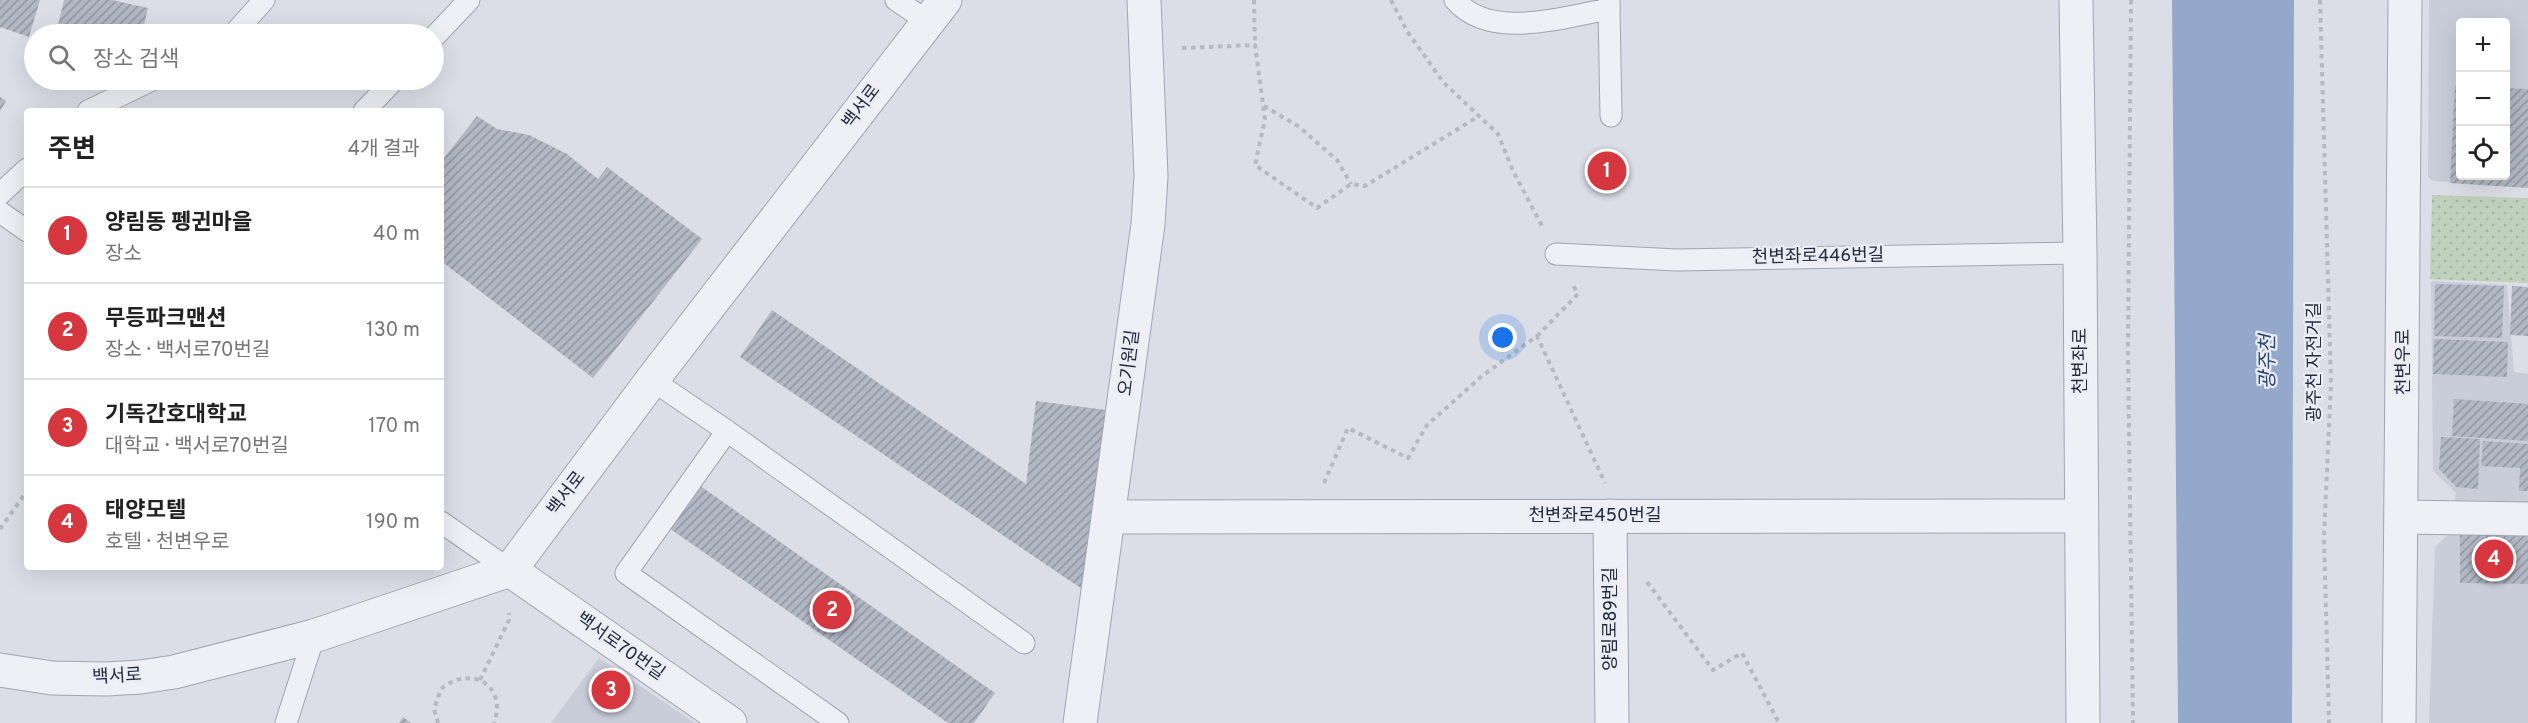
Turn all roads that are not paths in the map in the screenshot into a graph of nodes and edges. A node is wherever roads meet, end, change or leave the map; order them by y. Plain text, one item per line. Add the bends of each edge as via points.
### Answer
1 (264, 0) edge
2 (469, 0) edge
3 (896, 0) edge
4 (1143, 0) edge
5 (1455, 0) edge
6 (2076, 0) edge
7 (2405, 0) edge
8 (1609, 5) edge
9 (936, 11) edge
10 (243, 24) edge
11 (444, 26) edge
12 (131, 90) edge
13 (384, 90) edge
14 (94, 108) edge
15 (367, 108) edge
16 (1611, 116) dead end
17 (24, 172) edge
18 (0, 194) edge
19 (0, 212) edge
20 (24, 229) edge
21 (2080, 253) junction
22 (1556, 254) road end
23 (652, 380) junction
24 (727, 431) junction
25 (1610, 516) junction
26 (2081, 516) junction
27 (1109, 517) junction
28 (2402, 517) junction
29 (2528, 519) edge
30 (444, 524) edge
31 (510, 570) junction
32 (314, 636) junction
33 (1024, 643) dead end
34 (0, 670) edge
35 (286, 723) edge
36 (730, 723) edge
37 (838, 723) edge
38 (1080, 723) edge
39 (1612, 723) edge
40 (2083, 723) edge
41 (2399, 723) edge

1 - 10 lane
2 - 11 lane
3 - 9 lane
4 - 27 street, 오기원길 via 1151,176 1148,224
5 - 8 lane via 1465,12 1522,25
6 - 21 street, 천변좌로
7 - 28 street, 천변우로
8 - 16 lane
9 - 23 street, 백서로
12 - 14 lane
13 - 15 lane
17 - 18 lane
19 - 20 lane
21 - 22 lane, 천변좌로446번길 via 1677,260
21 - 26 street, 천변좌로
23 - 24 lane
23 - 31 street, 백서로
24 - 33 lane
24 - 37 lane via 626,573
25 - 26 street, 천변좌로450번길
25 - 27 street, 천변좌로450번길
25 - 39 street, 양림로89번길
26 - 40 street, 천변좌로
27 - 38 street, 오기원길
28 - 29 street
28 - 41 street, 천변우로
30 - 31 lane
31 - 32 street, 백서로
31 - 36 street, 백서로70번길
32 - 34 street, 백서로 via 141,677 52,678
32 - 35 lane

